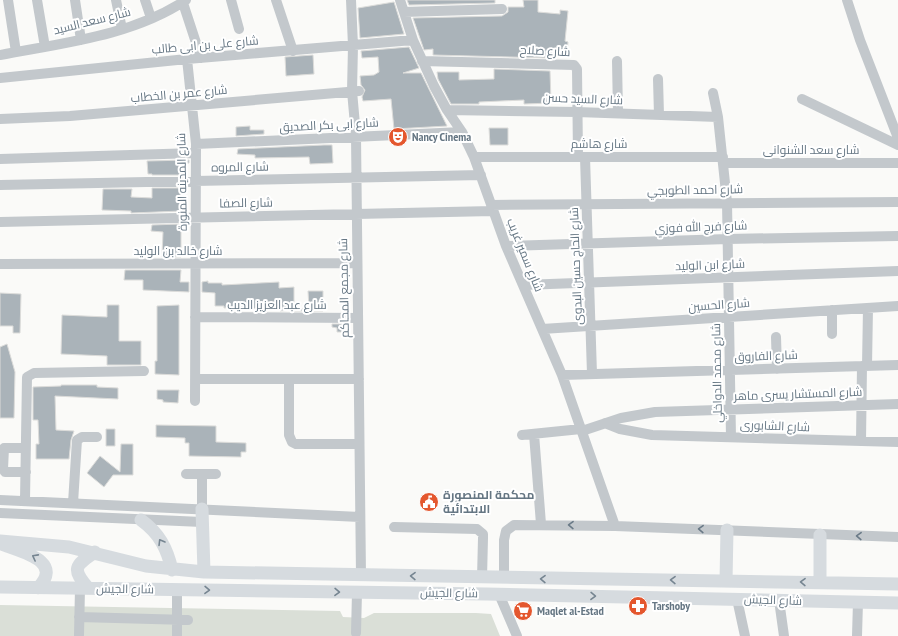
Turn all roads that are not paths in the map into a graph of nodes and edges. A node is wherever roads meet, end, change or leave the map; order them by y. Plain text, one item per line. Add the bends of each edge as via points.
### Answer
1 (8, 0) edge
2 (37, 0) edge
3 (75, 0) edge
4 (116, 0) edge
5 (145, 0) edge
6 (231, 0) edge
7 (276, 0) edge
8 (353, 0) edge
9 (400, 0) edge
10 (847, 0) edge
11 (184, 1) edge
12 (502, 9) dead end
13 (404, 12) junction
14 (151, 18) junction
15 (239, 29) dead end
16 (122, 30) junction
17 (81, 40) junction
18 (413, 40) junction
19 (353, 46) junction
20 (45, 47) junction
21 (293, 51) junction
22 (16, 52) junction
23 (0, 55) edge
24 (200, 58) junction
25 (187, 59) junction
26 (422, 61) junction
27 (617, 61) dead end
28 (0, 78) edge
29 (658, 79) dead end
30 (356, 91) junction
31 (713, 93) dead end
32 (802, 99) dead end
33 (191, 107) junction
34 (447, 110) junction
35 (578, 112) junction
36 (618, 113) junction
37 (659, 115) junction
38 (718, 117) junction
39 (0, 119) edge
40 (462, 132) junction
41 (356, 136) junction
42 (898, 139) edge
43 (196, 148) junction
44 (474, 157) junction
45 (582, 157) junction
46 (0, 159) edge
47 (723, 160) junction
48 (898, 163) edge
49 (481, 175) junction
50 (357, 178) junction
51 (196, 181) junction
52 (0, 185) edge
53 (727, 202) junction
54 (898, 202) edge
55 (587, 204) junction
56 (492, 208) junction
57 (357, 214) junction
58 (196, 218) junction
59 (0, 222) edge
60 (898, 236) edge
61 (728, 239) junction
62 (588, 244) junction
63 (506, 246) junction
64 (357, 263) junction
65 (0, 264) edge
66 (196, 264) junction
67 (898, 272) edge
68 (728, 277) junction
69 (590, 283) junction
70 (523, 285) junction
71 (898, 306) edge
72 (868, 308) junction
73 (832, 310) junction
74 (195, 317) junction
75 (729, 317) junction
76 (358, 318) junction
77 (591, 326) junction
78 (542, 329) junction
79 (832, 334) dead end
80 (776, 337) dead end
81 (898, 365) edge
82 (865, 366) junction
83 (777, 369) junction
84 (730, 370) junction
85 (144, 371) dead end
86 (592, 374) junction
87 (562, 375) junction
88 (195, 379) junction
89 (289, 379) junction
90 (359, 379) junction
91 (195, 401) dead end
92 (898, 404) edge
93 (862, 405) junction
94 (731, 409) junction
95 (605, 423) junction
96 (581, 430) junction
97 (534, 434) junction
98 (522, 435) dead end
99 (97, 437) dead end
100 (731, 437) junction
101 (861, 441) junction
102 (898, 442) edge
103 (359, 444) junction
104 (26, 448) junction
105 (26, 472) junction
106 (186, 474) dead end
107 (202, 474) junction
108 (216, 474) dead end
109 (0, 500) edge
110 (25, 500) junction
111 (74, 503) junction
112 (0, 512) edge
113 (202, 516) junction
114 (360, 517) junction
115 (141, 520) junction
116 (541, 524) junction
117 (615, 526) junction
118 (394, 528) dead end
119 (727, 530) junction
120 (820, 535) junction
121 (898, 537) edge
122 (0, 542) edge
123 (95, 552) junction
124 (172, 570) junction
125 (204, 572) junction
126 (361, 575) junction
127 (482, 578) junction
128 (504, 578) junction
129 (726, 581) junction
130 (820, 582) junction
131 (838, 583) junction
132 (868, 583) junction
133 (898, 584) edge
134 (0, 587) edge
135 (38, 588) junction
136 (84, 588) junction
137 (177, 590) junction
138 (357, 592) junction
139 (499, 594) junction
140 (736, 599) junction
141 (779, 600) junction
142 (837, 602) junction
143 (863, 602) junction
144 (898, 603) edge
145 (79, 617) junction
146 (176, 620) junction
147 (188, 620) dead end
148 (356, 633) dead end
149 (79, 635) dead end
150 (176, 636) edge
151 (517, 636) edge
152 (744, 636) edge
153 (784, 636) edge
154 (857, 636) edge

1 - 22 street
2 - 20 street
3 - 17 street
4 - 16 street
5 - 14 street
6 - 15 street
7 - 21 street
8 - 19 street, شارع مجمع المحاكم
9 - 13 street, شارع سمير غريب
10 - 42 street
11 - 14 street, شارع سعد السيد
11 - 24 street
12 - 13 street
13 - 18 street, شارع سمير غريب
14 - 16 street, شارع سعد السيد
16 - 17 street, شارع سعد السيد
17 - 20 street, شارع سعد السيد
18 - 19 street, شارع على بن ابى طالب
18 - 26 street, شارع سمير غريب
19 - 21 street, شارع على بن ابى طالب
19 - 30 street, شارع مجمع المحاكم
20 - 22 street, شارع سعد السيد
21 - 24 street, شارع على بن ابى طالب
22 - 23 street, شارع سعد السيد
24 - 25 street, شارع على بن ابى طالب
25 - 28 street, شارع على بن ابى طالب
25 - 33 street, شارع المدينه المنورة
26 - 34 street, شارع سمير غريب
26 - 35 street, شارع صلاح via 574,64 577,69
27 - 36 street
29 - 37 street
30 - 33 street, شارع عمر بن الخطاب
30 - 41 street, شارع مجمع المحاكم
31 - 38 street, شارع محمد الدواخلي
32 - 42 street
33 - 39 street, شارع عمر بن الخطاب
33 - 43 street, شارع المدينه المنورة
34 - 35 street, شارع السيد حسن
34 - 40 street, شارع سمير غريب
35 - 36 street, شارع السيد حسن
35 - 45 street, شارع صلاح
36 - 37 street, شارع السيد حسن
37 - 38 street, شارع السيد حسن
38 - 47 street, شارع محمد الدواخلي
40 - 41 street, شارع ابى بكر الصديق
40 - 44 street, شارع سمير غريب
41 - 43 street, شارع ابى بكر الصديق
41 - 50 street, شارع مجمع المحاكم
43 - 46 street, شارع ابى بكر الصديق
43 - 51 street, شارع المدينه المنورة
44 - 45 street, شارع هاشم
44 - 49 street, شارع سمير غريب
45 - 47 street, شارع هاشم
45 - 55 street, شارع الحاج حسين البدوى
47 - 48 street, شارع سعد الشنوانى
47 - 53 street, شارع محمد الدواخلي
49 - 50 street, شارع المروه
49 - 56 street, شارع سمير غريب
50 - 51 street, شارع المروه
50 - 57 street, شارع مجمع المحاكم
51 - 52 street, شارع المروه
51 - 58 street, شارع المدينه المنورة
53 - 54 street, شارع احمد الطوبجي
53 - 55 street, شارع احمد الطوبجي
53 - 61 street, شارع محمد الدواخلي
55 - 56 street, شارع احمد الطوبجي
55 - 62 street, شارع الحاج حسين البدوى
56 - 57 street, شارع الصفا
56 - 63 street, شارع سمير غريب
57 - 58 street, شارع الصفا
57 - 64 street, شارع مجمع المحاكم
58 - 59 street, شارع الصفا
58 - 66 street, شارع المدينه المنورة
60 - 61 street, شارع فرج الله فوزي
61 - 62 street, شارع فرج الله فوزي
61 - 68 street, شارع محمد الدواخلي
62 - 63 street, شارع فرج الله فوزي
62 - 69 street, شارع الحاج حسين البدوى
63 - 70 street, شارع سمير غريب
64 - 66 street, شارع خالد بن الوليد
64 - 76 street, شارع مجمع المحاكم
65 - 66 street, شارع خالد بن الوليد
66 - 74 street, شارع المدينه المنورة
67 - 68 street, شارع ابن الوليد
68 - 69 street, شارع ابن الوليد
68 - 75 street, شارع محمد الدواخلي
69 - 70 street, شارع ابن الوليد
69 - 77 street, شارع الحاج حسين البدوى
70 - 78 street, شارع سمير غريب
71 - 72 street, شارع الحسين
72 - 73 street, شارع الحسين
72 - 82 street
73 - 75 street, شارع الحسين
73 - 79 street
74 - 76 street, شارع عبد العزيز الديب
74 - 88 street, شارع المدينه المنورة
75 - 77 street, شارع الحسين
75 - 84 street, شارع محمد الدواخلي
76 - 90 street, شارع مجمع المحاكم
77 - 78 street, شارع الحسين
77 - 86 street, شارع الحاج حسين البدوى
78 - 87 street, شارع سمير غريب
80 - 83 street
81 - 82 street, شارع الفاروق
82 - 83 street, شارع الفاروق
82 - 93 street
83 - 84 street, شارع الفاروق
84 - 86 street, شارع الفاروق
84 - 94 street, شارع محمد الدواخلي
85 - 104 street via 30,374 26,382
86 - 87 street, شارع الفاروق
87 - 96 street, شارع سمير غريب
88 - 89 street
88 - 91 street, شارع المدينه المنورة
89 - 90 street
89 - 103 street via 289,435 292,442
90 - 103 street, شارع مجمع المحاكم
92 - 93 street, شارع المستشار يسرى ماهر
93 - 94 street, شارع المستشار يسرى ماهر
93 - 101 street
94 - 95 street, شارع المستشار يسرى ماهر via 655,412
94 - 100 street, شارع محمد الدواخلي
95 - 96 street, شارع المستشار يسرى ماهر
95 - 100 street, شارع الشابورى via 641,434
96 - 97 street, شارع المستشار يسرى ماهر
96 - 117 street, شارع سمير غريب
97 - 98 street, شارع المستشار يسرى ماهر
97 - 116 street
99 - 111 street via 82,437 77,440
100 - 101 street, شارع الشابورى
101 - 102 street, شارع الشابورى
103 - 114 street, شارع مجمع المحاكم
104 - 105 street
104 - 105 street via 4,448 3,469 5,472
105 - 110 street
106 - 107 street
107 - 108 street
107 - 113 street
109 - 110 street
110 - 111 street
111 - 113 street
112 - 115 street
113 - 114 street
113 - 115 street
113 - 125 main road
114 - 126 street, شارع مجمع المحاكم
124 -> 115 main road via 162,541 153,529
117 -> 116 street
116 - 128 street via 514,525 506,531
119 -> 117 street
118 - 127 street via 478,529 483,534
119 - 120 street
119 - 129 main road
121 -> 120 street
120 - 130 main road
122 - 123 main road, شارع الجيش via 44,543
135 -> 122 main road via 44,582 46,574 45,566 40,559
123 - 124 main road, شارع الجيش via 120,560
123 - 136 main road via 76,568
124 - 125 main road, شارع الجيش
125 - 126 main road, شارع الجيش
127 -> 126 main road, شارع الجيش
127 - 128 main road, شارع الجيش
129 -> 128 main road, شارع الجيش
130 -> 129 main road, شارع الجيش
130 - 131 main road, شارع الجيش
131 - 132 main road, شارع الجيش
131 - 142 main road via 842,592
132 - 133 main road, شارع الجيش
132 - 143 main road
134 - 135 main road, شارع الجيش
135 - 136 main road, شارع الجيش
136 - 137 main road, شارع الجيش
136 - 145 street
137 -> 138 main road, شارع الجيش
137 - 146 street
138 - 139 main road, شارع الجيش
138 - 148 street
139 -> 140 main road, شارع الجيش
139 - 151 street
140 - 141 main road, شارع الجيش
140 - 152 street
141 - 142 main road, شارع الجيش
141 - 153 street
142 - 143 main road, شارع الجيش
143 - 144 main road, شارع الجيش
143 - 154 street
145 - 146 street
145 - 149 street
146 - 147 street
146 - 150 street

